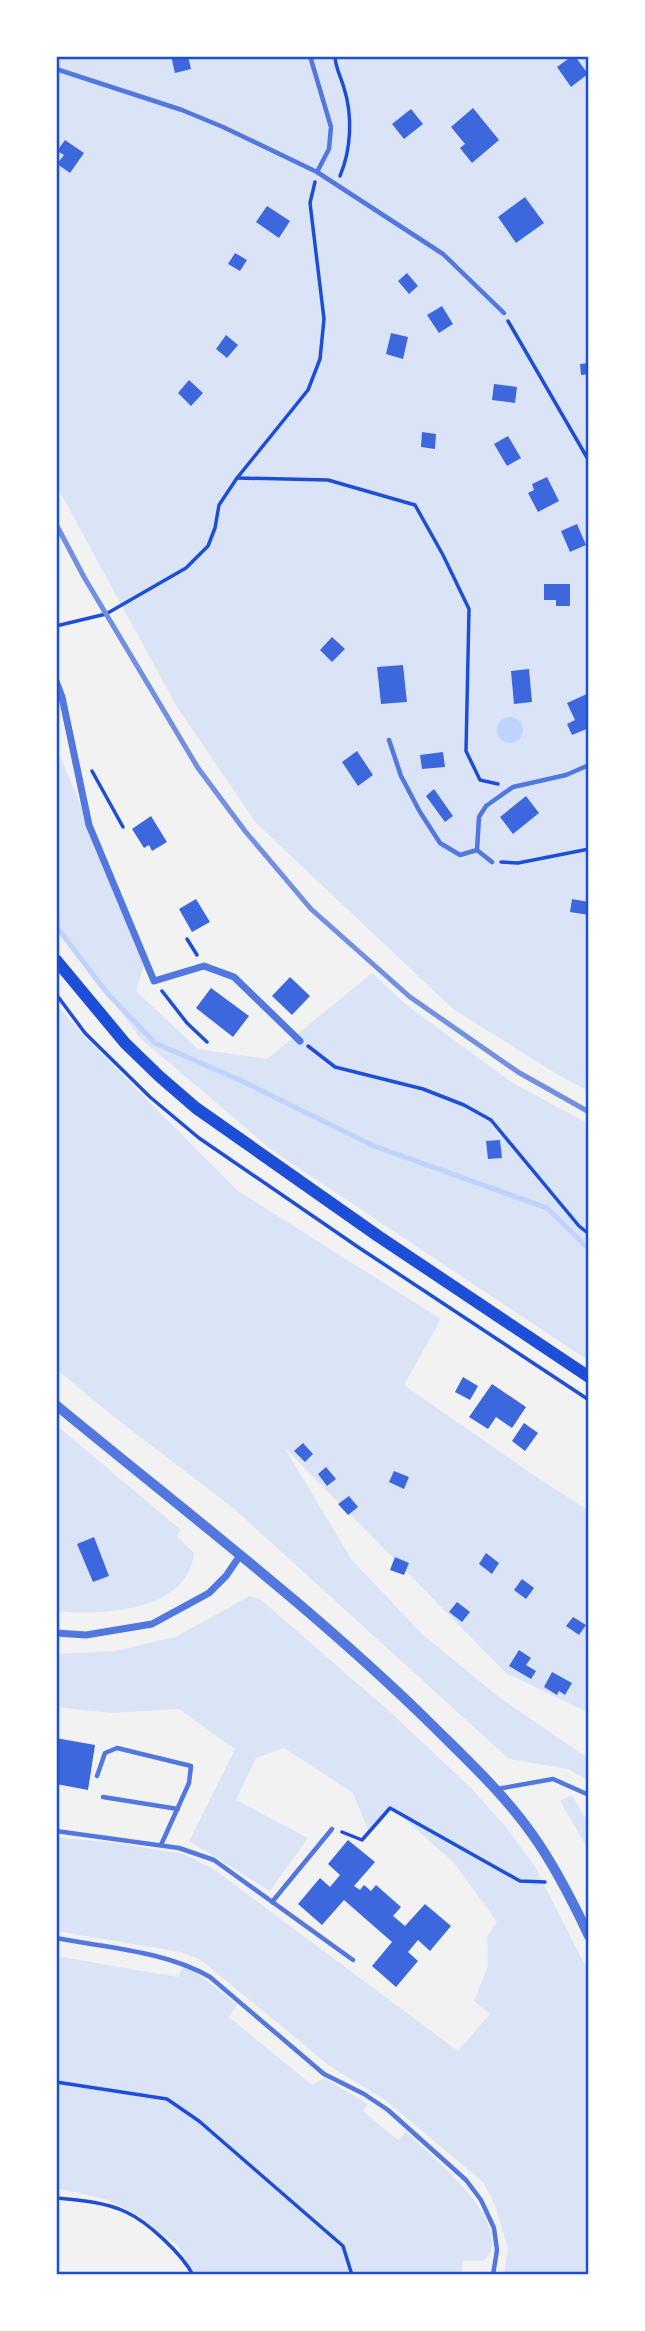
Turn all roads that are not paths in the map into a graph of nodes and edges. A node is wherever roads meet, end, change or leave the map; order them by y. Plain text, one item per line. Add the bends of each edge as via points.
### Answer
1 (310, 56) edge
2 (56, 69) edge
3 (317, 172) junction
4 (504, 313) road end
5 (56, 681) edge
6 (389, 740) dead end
7 (589, 765) edge
8 (477, 850) junction
9 (492, 862) road end
10 (56, 960) edge
11 (300, 1041) road end
12 (589, 1377) edge
13 (56, 1405) edge
14 (241, 1554) junction
15 (56, 1633) edge
16 (97, 1776) dead end
17 (496, 1790) junction
18 (589, 1795) edge
19 (103, 1797) dead end
20 (178, 1809) junction
21 (332, 1829) road end
22 (56, 1831) edge
23 (161, 1845) junction
24 (272, 1902) junction
25 (589, 1936) edge
26 (56, 1938) edge
27 (353, 1960) dead end
28 (493, 2275) edge

1 - 3 lane via 331,128 329,149
2 - 3 lane via 182,110
3 - 4 lane via 443,254
5 - 11 street via 89,825 154,981 204,965 234,977
6 - 8 lane via 401,776 440,843 460,855
7 - 8 lane via 513,787 486,807 479,817
8 - 9 lane
10 - 12 main road via 125,1043 196,1108 388,1244
13 - 14 street
14 - 15 street via 209,1593 152,1623 86,1635
14 - 17 street via 409,1702
16 - 20 lane via 105,1753 117,1748 191,1766
17 - 18 lane via 553,1779
17 - 25 street via 534,1836
19 - 20 lane
20 - 23 lane
21 - 24 lane
22 - 23 lane
23 - 24 lane via 214,1860
24 - 27 lane
26 - 28 lane via 170,1959 211,1976 324,2074 388,2110 466,2180 481,2200 494,2228

